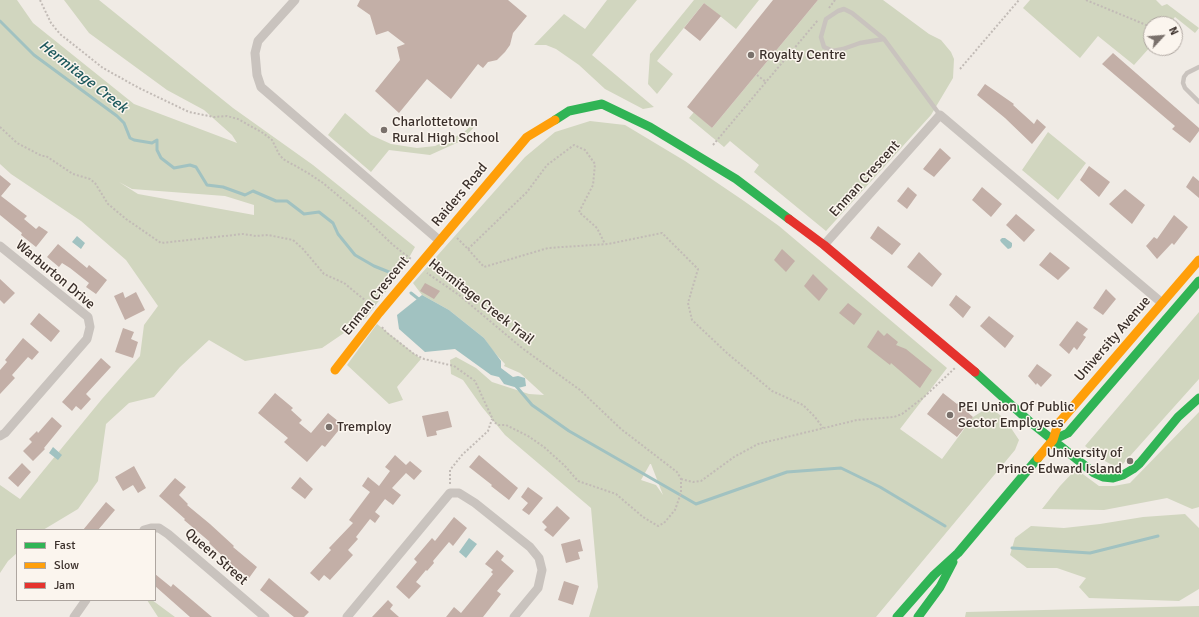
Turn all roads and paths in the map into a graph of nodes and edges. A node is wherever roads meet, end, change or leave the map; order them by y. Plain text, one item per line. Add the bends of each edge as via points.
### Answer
1 (40, 0) edge
2 (295, 0) edge
3 (835, 0) edge
4 (1019, 0) edge
5 (1086, 0) edge
6 (825, 12) dead end
7 (820, 18) dead end
8 (1143, 24) edge
9 (884, 39) junction
10 (1199, 67) edge
11 (960, 69) dead end
12 (757, 75) dead end
13 (766, 82) junction
14 (1199, 102) edge
15 (940, 115) junction
16 (0, 127) edge
17 (714, 145) dead end
18 (448, 230) junction
19 (440, 241) junction
20 (605, 244) junction
21 (824, 245) junction
22 (0, 247) edge
23 (468, 249) junction
24 (1199, 260) edge
25 (415, 262) dead end
26 (424, 271) dead end
27 (1199, 281) edge
28 (1162, 303) junction
29 (372, 308) dead end
30 (379, 324) dead end
31 (962, 360) junction
32 (335, 370) dead end
33 (1199, 398) edge
34 (493, 419) junction
35 (823, 428) junction
36 (0, 436) edge
37 (1053, 440) junction
38 (680, 478) junction
39 (450, 493) junction
40 (148, 529) edge
41 (958, 553) junction
42 (85, 601) edge
43 (74, 617) edge
44 (265, 617) edge
45 (347, 617) edge
46 (514, 617) edge
47 (897, 617) edge
48 (918, 617) edge

1 - 25 path, Hermitage Creek Trail via 51,23 60,34 103,68 188,112 238,119 263,133 272,140 283,160 323,183
2 - 19 street, Raiders Road via 258,41 255,53 261,87
3 - 6 path
4 - 11 path
5 - 8 path
7 - 13 path
9 - 9 lane via 844,9 826,19 821,37 824,47 833,51
9 - 15 lane
10 - 14 lane via 1187,73 1183,83
12 - 13 path
13 - 17 path
15 - 21 street, Enman Crescent
15 - 28 street
16 - 29 path via 17,142 46,156 73,174 90,179 108,204 154,240 170,243 243,234 293,240 324,274 344,283
18 - 19 street, Raiders Road
18 - 21 street, Raiders Road via 527,136 569,111 602,104 650,127 736,179
18 - 23 path
19 - 32 street, Enman Crescent
20 - 23 path via 548,248 484,267
20 - 23 path via 597,228 579,212 593,184 595,164 585,150 574,145 547,165 527,192
20 - 35 path via 662,233 698,269 688,303 692,320 772,391 803,405
21 - 31 street
22 - 36 street, Warburton Drive via 88,317 90,328 88,339
24 - 28 street, University Avenue
26 - 38 path, Hermitage Creek Trail via 459,295 522,348 580,390 621,429 677,472
27 - 37 street, University Avenue via 1068,433
28 - 37 street, University Avenue via 1058,424
30 - 34 path via 414,354 454,366 475,381
31 - 35 path via 924,397 902,414
31 - 37 street
33 - 37 street via 1178,417 1140,463 1123,475 1113,478 1094,473
34 - 38 path via 499,425 506,425 544,447 578,481 616,494 658,526 675,510 681,493
34 - 39 path via 488,432 462,455 450,470
35 - 38 path via 758,444 734,456 701,481 693,482
37 - 41 street, University Avenue
39 - 45 street
39 - 46 street via 459,493 475,503 530,547 539,558 542,570 538,588
40 - 44 street, Queen Street via 159,528 168,534
41 - 47 street, University Avenue via 934,575
41 - 48 street, University Avenue via 940,586
42 - 43 street

